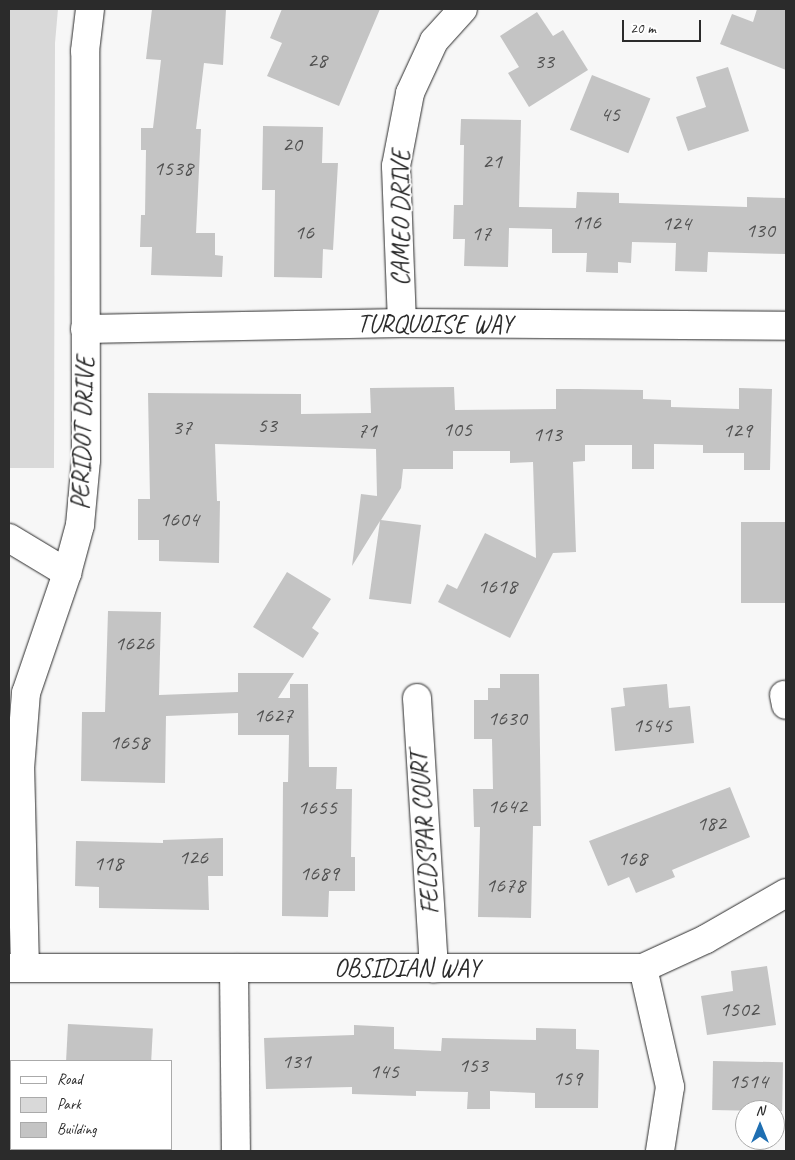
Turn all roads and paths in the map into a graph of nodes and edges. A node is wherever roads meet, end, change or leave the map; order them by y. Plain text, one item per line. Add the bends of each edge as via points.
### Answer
1 (90, 9) edge
2 (463, 9) edge
3 (402, 324) junction
4 (786, 326) edge
5 (85, 329) junction
6 (9, 538) edge
7 (67, 573) junction
8 (417, 698) dead end
9 (786, 893) edge
10 (17, 968) edge
11 (234, 968) junction
12 (434, 968) junction
13 (643, 968) junction
14 (236, 1151) edge
15 (660, 1151) edge

1 - 5 street, PERIDOT DRIVE via 85,51
2 - 3 street, CAMEO DRIVE via 434,41 410,93 396,166
3 - 4 street, TURQUOISE WAY
3 - 5 street, TURQUOISE WAY
5 - 7 street, PERIDOT DRIVE via 86,460 80,525
6 - 7 street
7 - 10 street, PERIDOT DRIVE via 26,693 20,769
8 - 12 street, FELDSPAR COURT
9 - 13 street, OBSIDIAN WAY via 706,939
10 - 11 street, OBSIDIAN WAY
11 - 12 street, OBSIDIAN WAY
11 - 14 street
12 - 13 street, OBSIDIAN WAY
13 - 15 street via 670,1087

